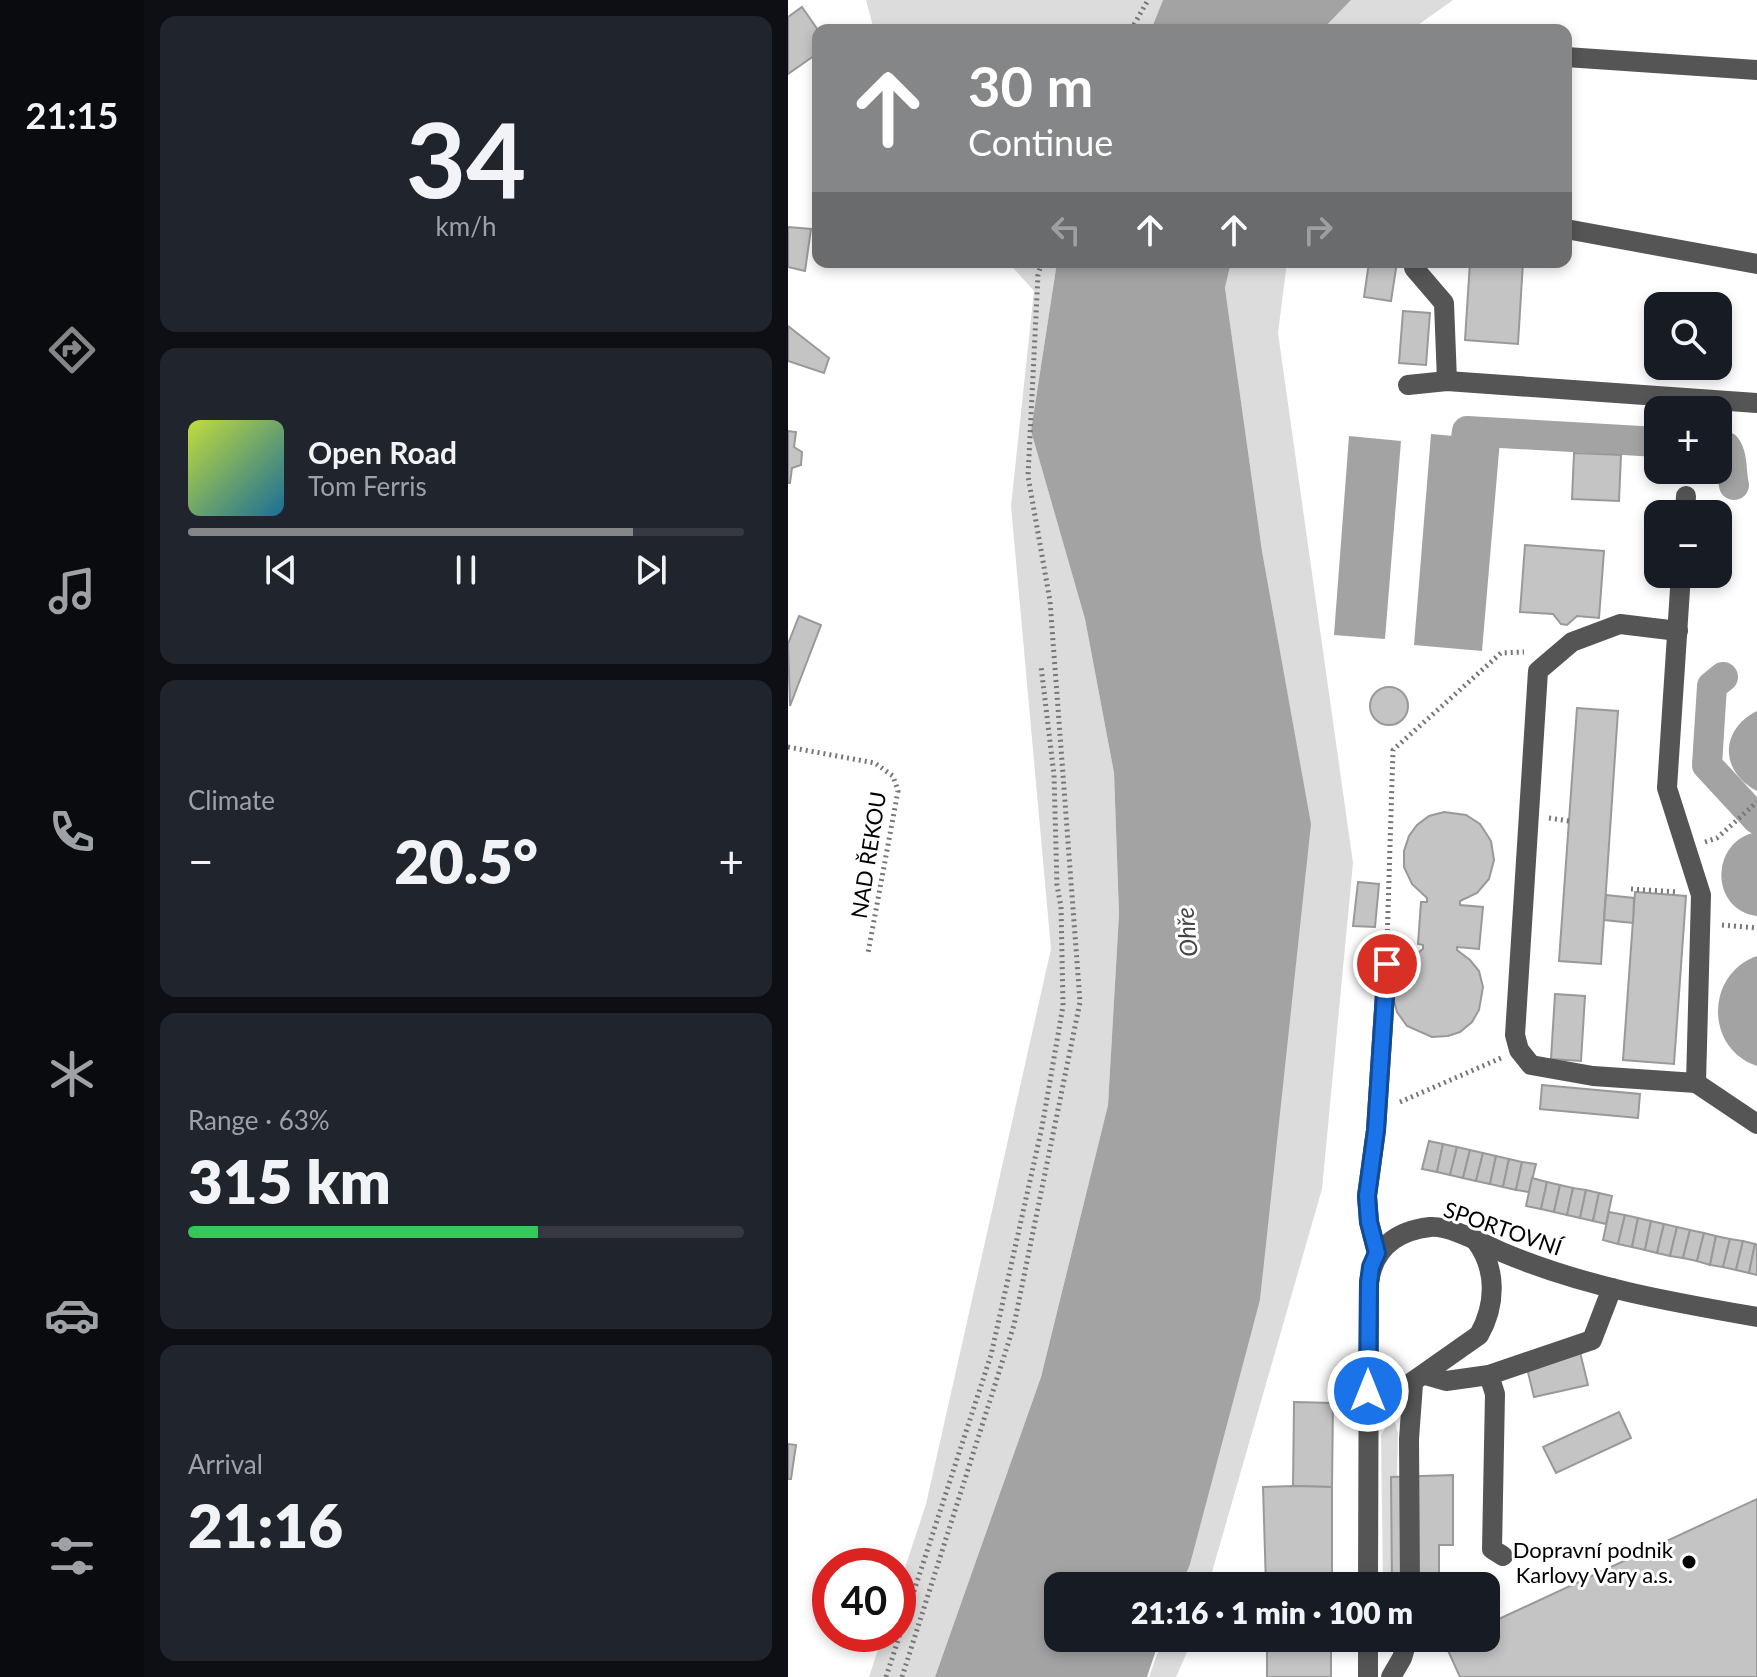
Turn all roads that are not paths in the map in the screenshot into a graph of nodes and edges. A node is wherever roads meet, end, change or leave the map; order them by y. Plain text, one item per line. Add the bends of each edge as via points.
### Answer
1 (1572, 57) edge
2 (1757, 70) edge
3 (1572, 230) edge
4 (1757, 264) edge
5 (1414, 268) edge
6 (1447, 381) junction
7 (1408, 385) dead end
8 (1757, 403) edge
9 (1680, 588) edge
10 (1678, 631) junction
11 (1387, 964) road end
12 (1696, 1083) junction
13 (1757, 1124) edge
14 (1476, 1241) junction
15 (1377, 1253) junction
16 (1612, 1288) junction
17 (1757, 1317) edge
18 (1489, 1375) junction
19 (1419, 1379) junction
20 (1368, 1413) junction
21 (1503, 1556) dead end
22 (1368, 1572) edge
23 (1410, 1572) edge
24 (1368, 1652) edge
25 (1404, 1652) edge
26 (1368, 1677) edge
27 (1391, 1677) edge

1 - 2 street
3 - 4 street
5 - 6 street via 1444,303
6 - 7 street
6 - 8 street
9 - 10 street
10 - 12 street via 1667,788 1701,895
10 - 12 street via 1620,624 1572,642 1538,671 1515,1035 1531,1065 1593,1076
11 - 15 street via 1367,1196
12 - 13 street
14 - 15 street, SPORTOVNÍ via 1433,1227 1395,1239
14 - 16 street, SPORTOVNÍ via 1535,1266
14 - 19 street via 1491,1267 1487,1321 1479,1335
15 - 20 street via 1369,1283
16 - 17 street, SPORTOVNÍ
16 - 18 street via 1592,1340
18 - 19 street
18 - 21 street via 1495,1394 1492,1549
19 - 20 street
19 - 23 street via 1409,1439
20 - 22 street
24 - 26 street
25 - 27 street

